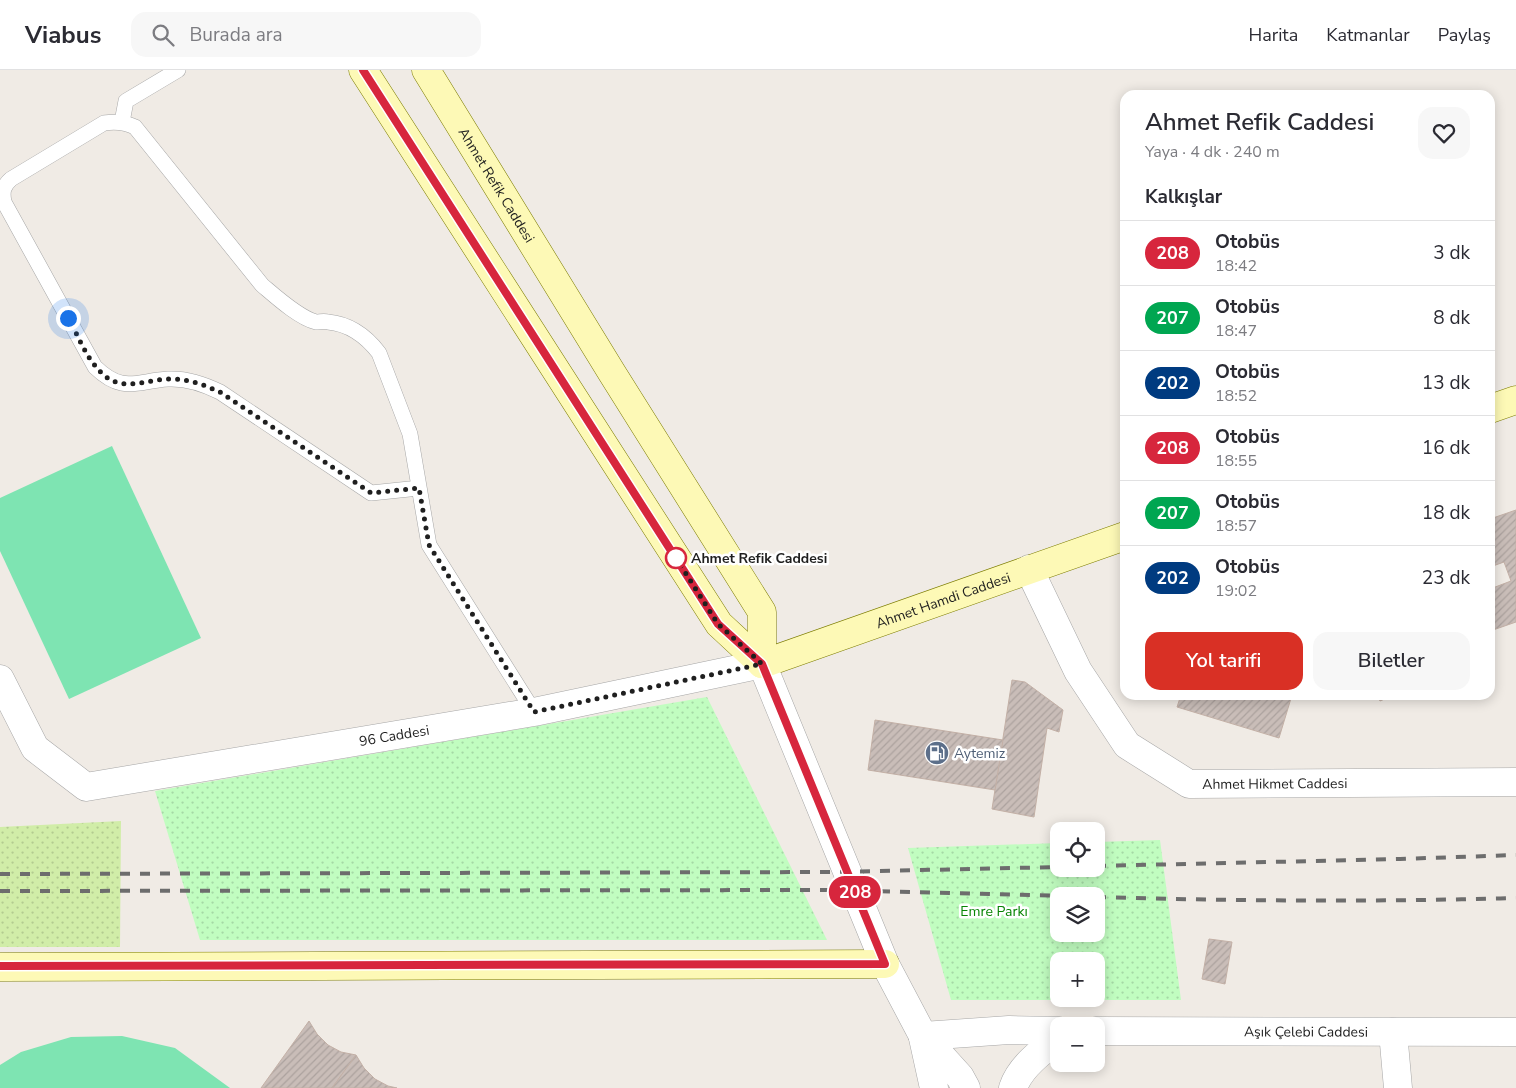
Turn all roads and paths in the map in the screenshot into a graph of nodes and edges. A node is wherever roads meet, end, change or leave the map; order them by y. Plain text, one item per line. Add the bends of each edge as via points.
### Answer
1 (178, 70) edge
2 (363, 70) edge
3 (426, 70) edge
4 (122, 122) junction
5 (2, 190) edge
6 (1516, 400) edge
7 (1495, 407) edge
8 (419, 488) junction
9 (1120, 538) edge
10 (1029, 569) junction
11 (762, 664) junction
12 (0, 679) edge
13 (534, 712) junction
14 (1516, 782) edge
15 (885, 964) junction
16 (0, 966) edge
17 (1050, 1030) edge
18 (1105, 1031) edge
19 (1393, 1032) junction
20 (1516, 1032) edge
21 (923, 1036) junction
22 (1050, 1046) edge
23 (934, 1088) edge
24 (966, 1088) edge
25 (1014, 1088) edge
26 (1398, 1088) edge

1 - 4 lane via 126,101
2 - 11 main road, Ahmet Refik Caddesi via 718,624
3 - 11 main road, Ahmet Refik Caddesi via 762,612
4 - 5 lane via 104,123 11,179
4 - 8 lane via 135,127 262,285 297,312 316,322 352,328 372,343 379,353 410,434
5 - 8 lane via 4,202 95,367 104,375 126,384 168,379 202,384 220,392 371,493
6 - 7 main road
8 - 13 lane via 429,545
9 - 10 main road, Ahmet Hamdi Caddesi
10 - 11 main road, Ahmet Hamdi Caddesi
10 - 14 street, Ahmet Hikmet Caddesi via 1078,670 1127,745 1189,784
11 - 13 street, 96 Caddesi
11 - 15 street, Ahmet Refik Caddesi
12 - 13 street, 96 Caddesi via 36,748 86,787
15 - 16 main road
15 - 21 street, Ahmet Refik Caddesi
17 - 21 street
18 - 19 street, Aşık Çelebi Caddesi
19 - 20 street, Aşık Çelebi Caddesi
19 - 26 street
21 - 23 street, Ahmet Refik Caddesi
21 - 24 street, Ahmet Refik Caddesi
22 - 25 street via 1027,1066

